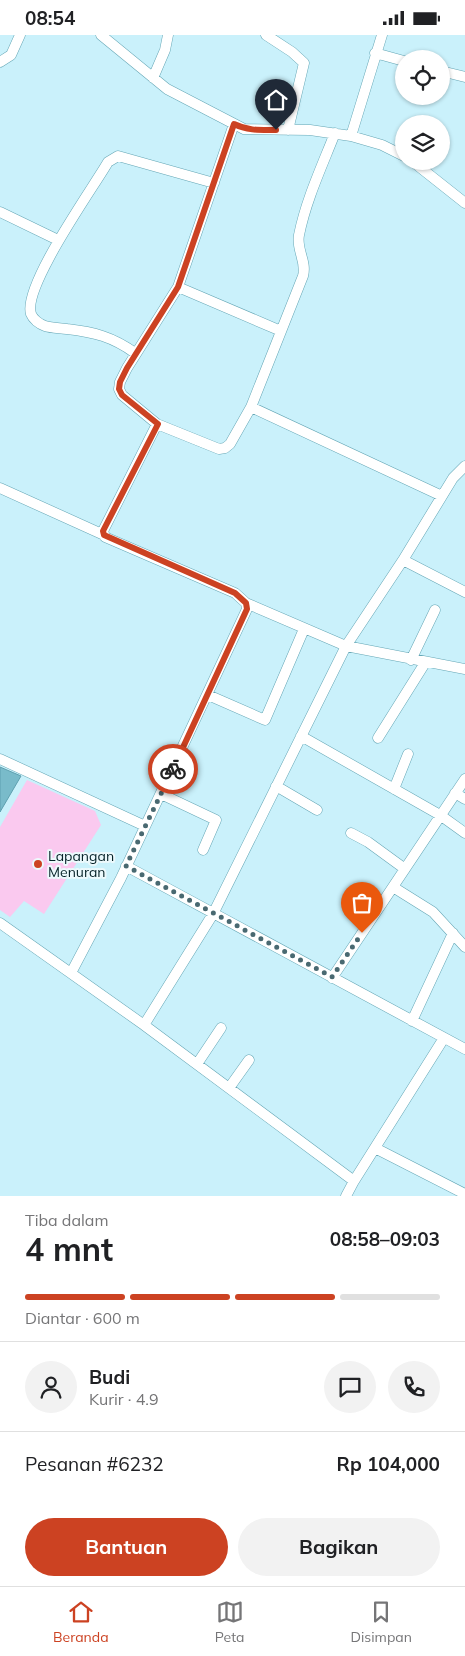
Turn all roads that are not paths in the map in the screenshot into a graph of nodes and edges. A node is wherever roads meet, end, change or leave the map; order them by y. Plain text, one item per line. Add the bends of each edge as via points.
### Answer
1 (20, 35) edge
2 (101, 35) edge
3 (168, 35) edge
4 (266, 35) edge
5 (382, 35) edge
6 (375, 53) junction
7 (395, 59) edge
8 (0, 62) edge
9 (450, 73) edge
10 (465, 77) edge
11 (153, 78) junction
12 (234, 124) junction
13 (288, 130) junction
14 (335, 133) junction
15 (351, 136) junction
16 (395, 152) edge
17 (423, 170) edge
18 (214, 183) junction
19 (465, 203) edge
20 (0, 212) edge
21 (58, 240) junction
22 (178, 287) junction
23 (281, 331) junction
24 (135, 353) junction
25 (251, 407) junction
26 (158, 424) junction
27 (465, 466) edge
28 (0, 488) edge
29 (442, 496) junction
30 (104, 535) junction
31 (403, 560) junction
32 (465, 592) edge
33 (246, 603) junction
34 (435, 611) dead end
35 (304, 629) junction
36 (346, 646) junction
37 (411, 660) junction
38 (425, 663) junction
39 (465, 669) edge
40 (208, 695) junction
41 (301, 736) junction
42 (378, 738) dead end
43 (408, 754) dead end
44 (0, 759) edge
45 (465, 779) edge
46 (276, 786) junction
47 (394, 789) junction
48 (161, 793) junction
49 (455, 793) junction
50 (465, 799) edge
51 (317, 810) dead end
52 (440, 815) junction
53 (145, 826) junction
54 (351, 833) dead end
55 (465, 833) edge
56 (203, 849) dead end
57 (126, 866) junction
58 (405, 869) junction
59 (393, 887) junction
60 (213, 913) junction
61 (0, 923) edge
62 (454, 933) junction
63 (465, 947) edge
64 (71, 973) junction
65 (332, 977) junction
66 (412, 1021) junction
67 (144, 1025) junction
68 (222, 1028) dead end
69 (444, 1038) junction
70 (465, 1049) edge
71 (249, 1060) dead end
72 (197, 1065) junction
73 (229, 1089) junction
74 (374, 1148) junction
75 (354, 1181) junction
76 (465, 1194) edge
77 (346, 1196) edge

1 - 8 street via 11,55
2 - 11 street
3 - 11 street
4 - 13 street via 304,63
5 - 6 street
6 - 7 street
6 - 15 street
9 - 10 street
11 - 12 street via 167,89
12 - 13 street via 244,129
12 - 18 street
13 - 14 street
14 - 15 street
14 - 23 street via 307,207 298,242 304,271
15 - 16 street
17 - 19 street
18 - 21 street via 113,157
18 - 22 street
20 - 21 street
21 - 24 street via 31,297 31,314 46,326 95,333 120,342
22 - 23 street
22 - 24 street
23 - 25 street
24 - 26 street via 119,389
25 - 26 street via 225,448 208,446
25 - 29 street
26 - 30 street via 103,531
27 - 29 street
28 - 30 street
29 - 31 street
30 - 33 street via 235,593
31 - 32 street
31 - 36 street
33 - 35 street
33 - 40 street via 247,609
34 - 37 street
35 - 36 street
35 - 40 street via 265,720
36 - 37 street
36 - 41 street
37 - 38 street
38 - 39 street
38 - 42 street
40 - 48 street
41 - 46 street
41 - 47 street
43 - 47 street
44 - 53 street
45 - 49 street
46 - 51 street
46 - 60 street
47 - 52 street
48 - 53 street
48 - 56 street via 216,820
49 - 50 street
49 - 52 street
52 - 55 street
52 - 58 street
53 - 57 street
54 - 58 street
57 - 60 street
57 - 64 street
58 - 59 street
59 - 62 street via 425,906
59 - 65 street
60 - 65 street
60 - 67 street
61 - 64 street
62 - 63 street
62 - 66 street
64 - 67 street
65 - 66 street
66 - 69 street
67 - 72 street
68 - 72 street
69 - 70 street
69 - 74 street
71 - 73 street
72 - 73 street
73 - 75 street
74 - 75 street
74 - 76 street
75 - 77 street

